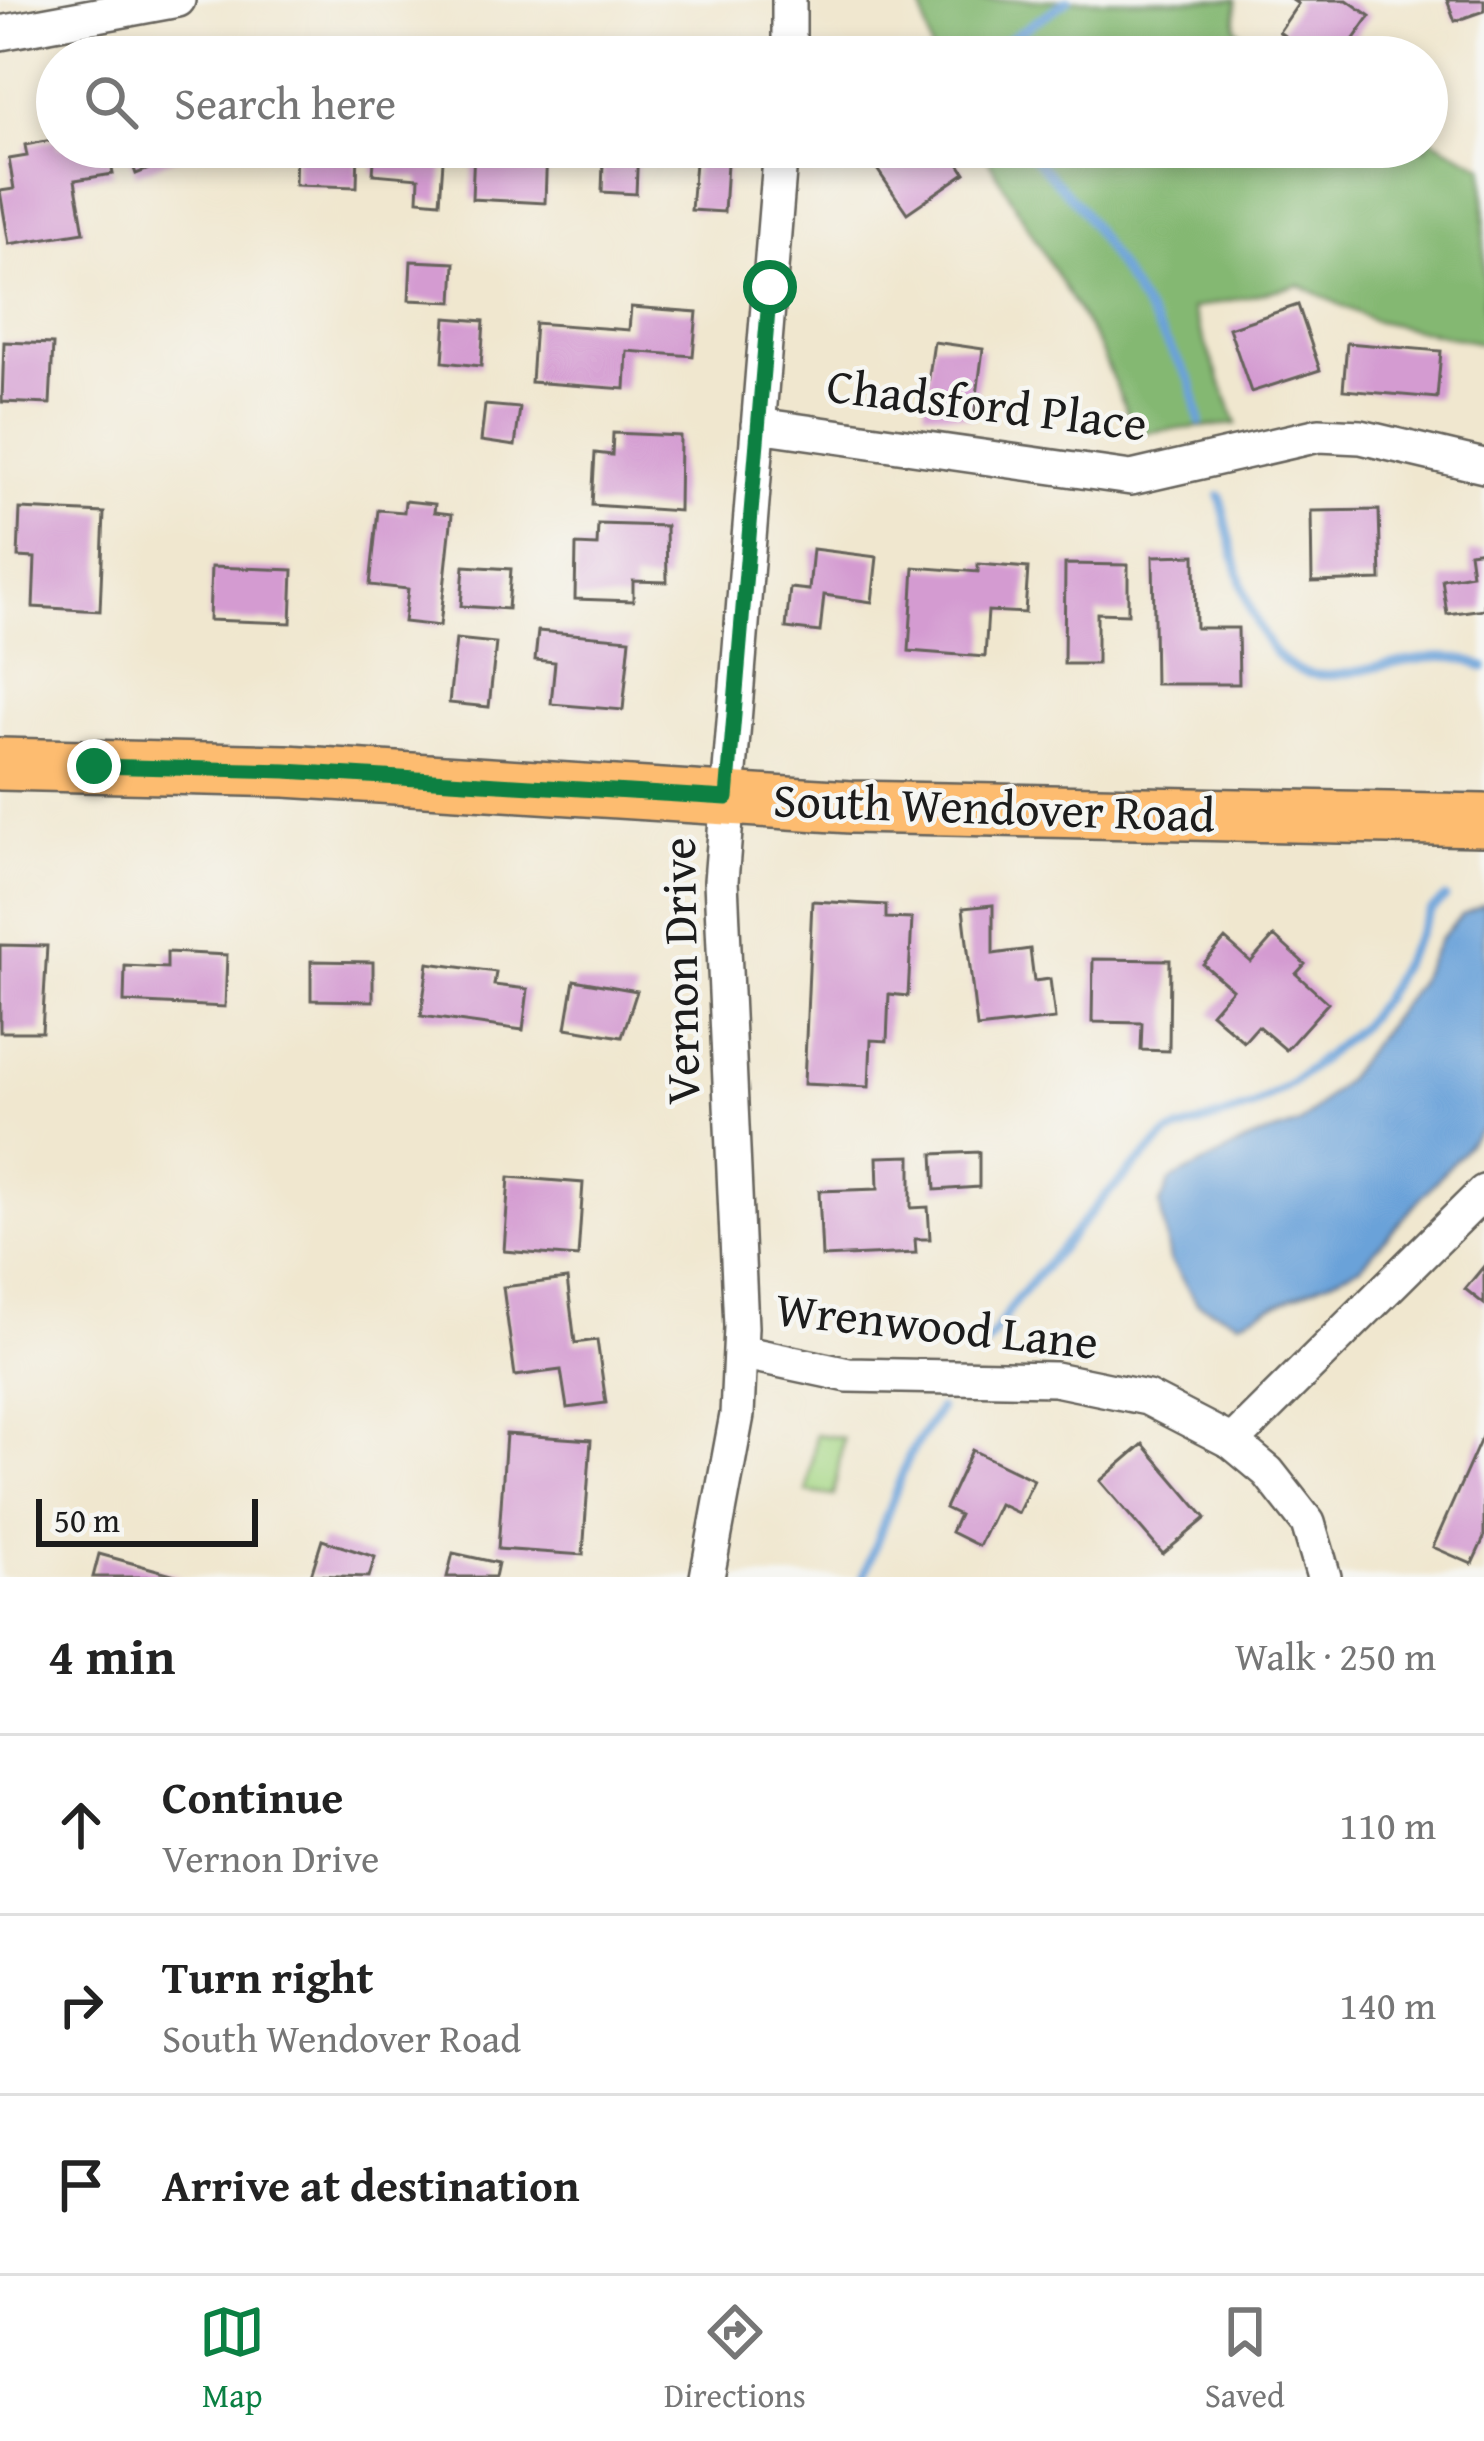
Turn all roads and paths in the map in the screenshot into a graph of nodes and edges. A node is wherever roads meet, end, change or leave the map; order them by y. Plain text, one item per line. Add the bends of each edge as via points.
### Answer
1 (178, 0) edge
2 (789, 0) edge
3 (0, 33) edge
4 (789, 36) edge
5 (780, 168) edge
6 (758, 425) junction
7 (1484, 466) edge
8 (0, 764) edge
9 (727, 798) junction
10 (1484, 820) edge
11 (1484, 1192) edge
12 (740, 1352) junction
13 (1232, 1442) junction
14 (707, 1577) edge
15 (1324, 1577) edge

1 - 3 street
2 - 4 street
5 - 6 street, Vernon Drive
6 - 7 street, Chadsford Place via 1131,478 1318,435
6 - 9 street, Vernon Drive
8 - 9 main road, South Wendover Road via 286,771
9 - 10 main road, South Wendover Road
9 - 12 street, Vernon Drive via 722,922
11 - 13 street
12 - 13 street, Wrenwood Lane via 848,1375 1083,1383 1180,1412
12 - 14 street, Vernon Drive via 737,1415
13 - 15 street, Wrenwood Lane via 1309,1523

